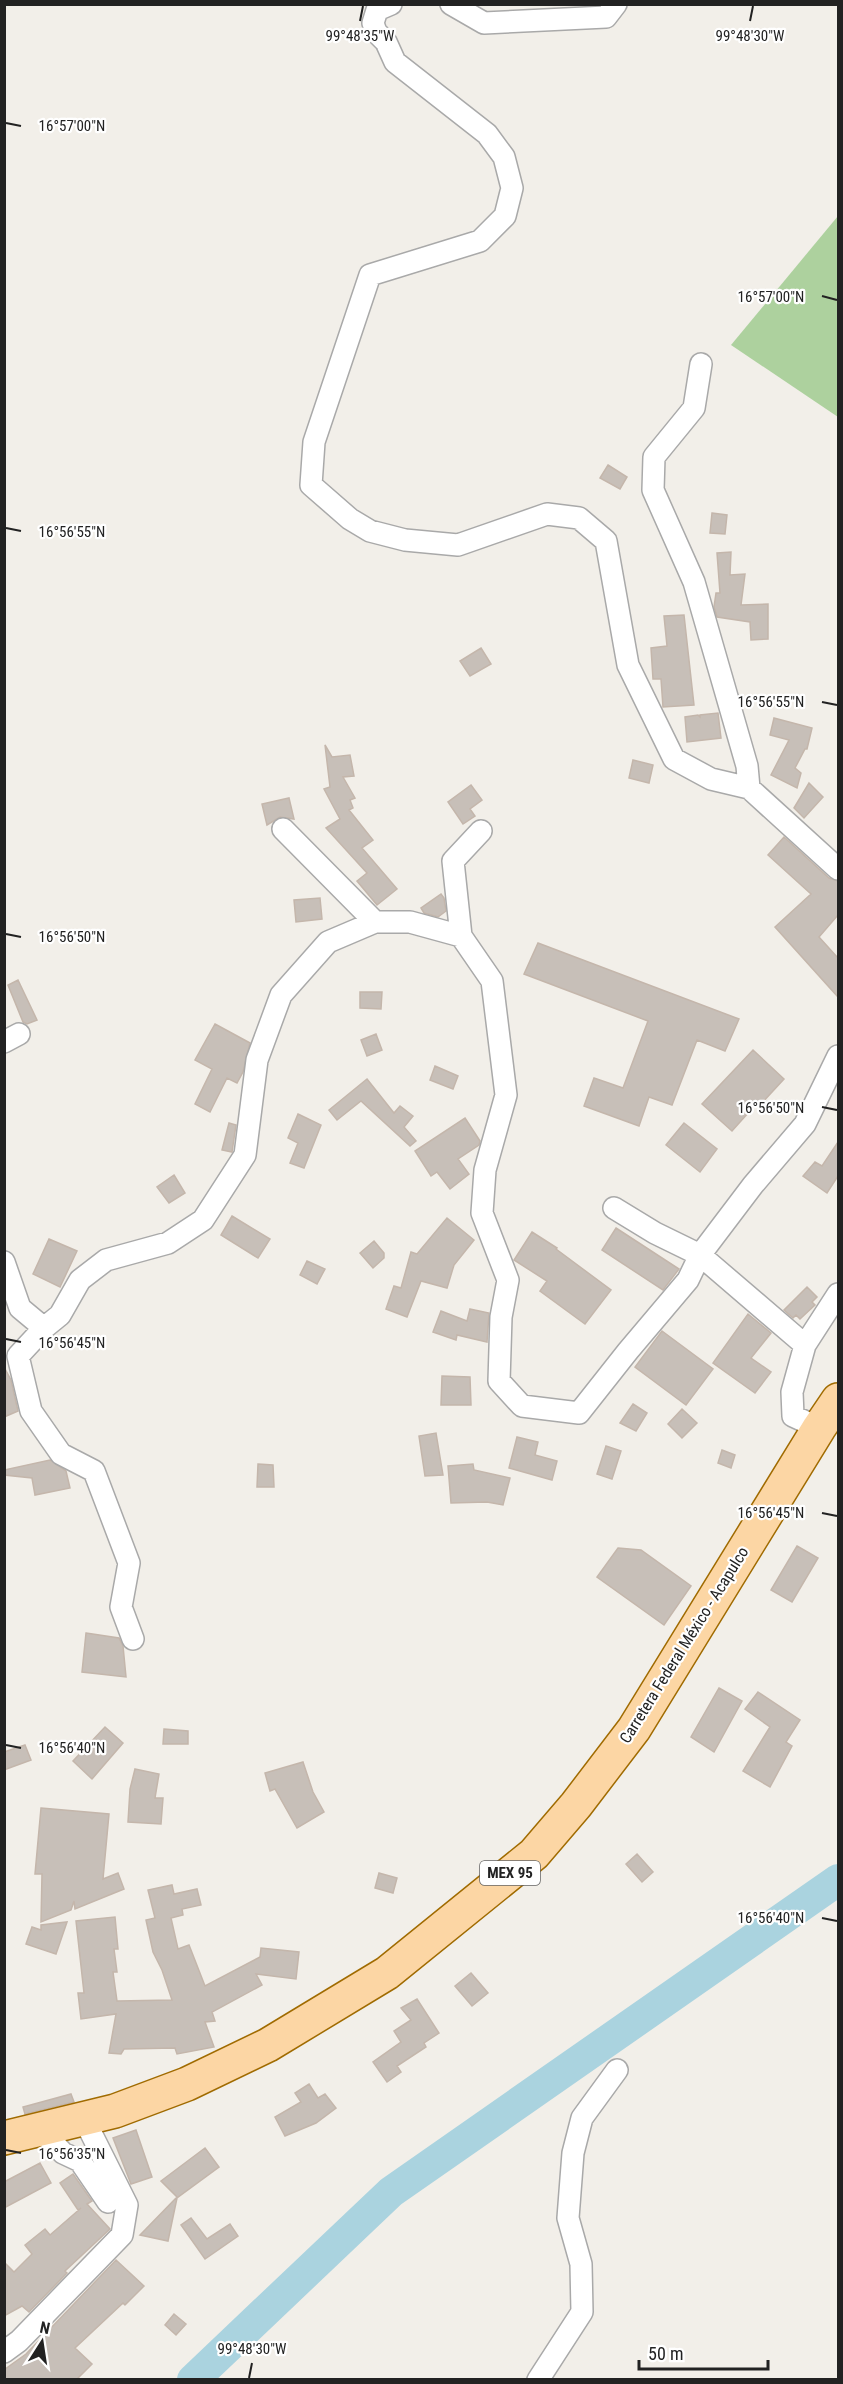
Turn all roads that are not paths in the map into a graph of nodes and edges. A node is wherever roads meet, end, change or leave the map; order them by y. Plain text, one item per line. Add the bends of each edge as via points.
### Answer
1 (391, 4) edge
2 (451, 4) edge
3 (616, 4) edge
4 (701, 363) dead end
5 (749, 789) junction
6 (283, 830) dead end
7 (481, 831) dead end
8 (838, 869) edge
9 (375, 922) junction
10 (461, 936) junction
11 (838, 1056) edge
12 (614, 1208) dead end
13 (700, 1255) junction
14 (4, 1262) edge
15 (838, 1294) edge
16 (44, 1328) junction
17 (805, 1345) junction
18 (838, 1400) edge
19 (819, 1428) junction
20 (133, 1638) dead end
21 (617, 2070) dead end
22 (84, 2119) junction
23 (40, 2129) junction
24 (4, 2138) edge
25 (108, 2202) dead end
26 (4, 2352) edge
27 (538, 2379) edge

1 - 5 street via 377,10 373,23 395,62 487,134 504,157 512,188 505,216 480,241 370,275 314,442 311,485 370,531 405,540 458,545 547,514 579,518 606,541 628,665 674,759 711,779
2 - 3 street via 484,23 606,17
4 - 5 street via 694,408 654,457 652,490 694,582 747,766
5 - 8 street
6 - 9 street
7 - 10 street via 453,861
9 - 10 street via 410,922
9 - 16 street via 328,942 281,995 256,1060 245,1155 203,1220 168,1243 106,1260 80,1280 60,1315
10 - 13 street via 492,981 506,1095 485,1170 482,1213 508,1280 501,1317 499,1381 522,1406 579,1413 688,1281
11 - 13 street via 805,1124
12 - 13 street
13 - 17 street
14 - 16 street via 20,1308
15 - 17 street
16 - 20 street via 18,1356 31,1411 61,1454 94,1471 129,1563 121,1607
17 - 19 street via 792,1392 793,1416
18 - 19 main road, Carretera Federal México - Acapulco / MEX 95
19 - 22 main road, Carretera Federal México - Acapulco / MEX 95 via 634,1729 534,1854 387,1973 268,2045 187,2084
21 - 27 street via 582,2118 573,2153 568,2218 581,2265 582,2312
22 - 23 main road, Carretera Federal México - Acapulco / MEX 95
22 - 26 street via 127,2205 122,2235
23 - 24 main road, Carretera Federal México - Acapulco / MEX 95
23 - 25 street via 63,2153 81,2161

